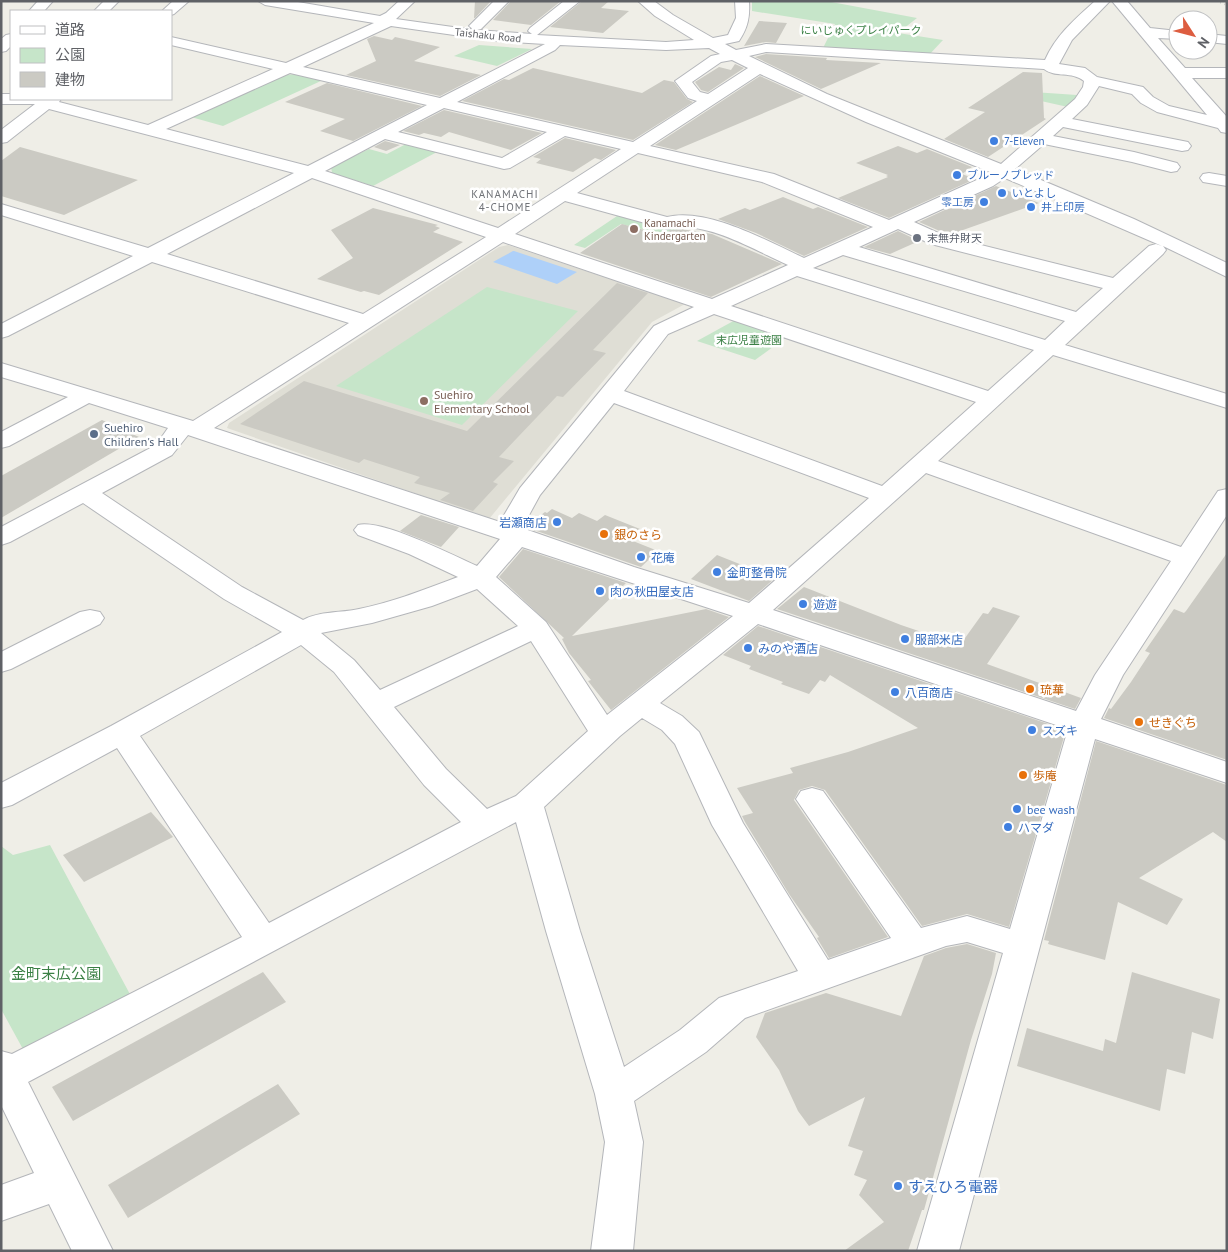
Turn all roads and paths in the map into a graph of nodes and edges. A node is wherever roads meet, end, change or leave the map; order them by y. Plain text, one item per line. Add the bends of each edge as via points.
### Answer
1 (46, 1) edge
2 (112, 1) edge
3 (182, 1) edge
4 (266, 1) edge
5 (408, 1) edge
6 (502, 1) edge
7 (573, 1) edge
8 (645, 1) edge
9 (742, 1) edge
10 (1103, 1) edge
11 (1119, 1) edge
12 (37, 10) edge
13 (102, 10) edge
14 (170, 10) edge
15 (386, 21) junction
16 (476, 26) dead end
17 (535, 31) dead end
18 (1144, 32) junction
19 (1168, 34) edge
20 (10, 39) edge
21 (172, 41) edge
22 (555, 41) junction
23 (712, 43) junction
24 (1, 48) edge
25 (732, 54) junction
26 (1051, 64) junction
27 (286, 68) junction
28 (758, 68) junction
29 (1180, 73) junction
30 (1227, 73) edge
31 (1086, 76) junction
32 (710, 99) junction
33 (26, 100) edge
34 (50, 101) edge
35 (443, 103) junction
36 (1059, 121) junction
37 (1224, 124) edge
38 (151, 130) junction
39 (562, 130) junction
40 (384, 134) junction
41 (1, 138) edge
42 (1040, 138) junction
43 (1182, 146) dead end
44 (636, 148) junction
45 (1171, 167) dead end
46 (1004, 170) junction
47 (312, 172) junction
48 (563, 195) junction
49 (1, 209) edge
50 (893, 224) junction
51 (501, 235) junction
52 (841, 248) junction
53 (1156, 250) junction
54 (151, 254) junction
55 (1227, 255) edge
56 (799, 267) junction
57 (652, 269) dead end
58 (1227, 271) edge
59 (634, 281) junction
60 (1116, 285) junction
61 (1227, 289) edge
62 (709, 306) junction
63 (1079, 320) junction
64 (366, 321) junction
65 (1, 332) edge
66 (1049, 347) junction
67 (1, 370) edge
68 (609, 393) junction
69 (88, 395) junction
70 (990, 400) junction
71 (1227, 401) edge
72 (191, 428) junction
73 (1, 442) edge
74 (921, 463) junction
75 (85, 493) junction
76 (886, 496) junction
77 (1227, 496) edge
78 (367, 530) dead end
79 (512, 533) junction
80 (1, 537) edge
81 (1187, 558) junction
82 (481, 578) junction
83 (754, 613) junction
84 (90, 618) dead end
85 (536, 628) junction
86 (303, 632) junction
87 (1, 663) edge
88 (375, 704) junction
89 (641, 704) junction
90 (1084, 724) junction
91 (122, 733) junction
92 (604, 734) junction
93 (1227, 773) edge
94 (1, 797) edge
95 (812, 799) dead end
96 (527, 804) junction
97 (482, 824) junction
98 (263, 942) junction
99 (913, 943) junction
100 (1022, 946) junction
101 (821, 978) junction
102 (3, 1073) edge
103 (614, 1094) junction
104 (58, 1183) junction
105 (1, 1203) edge
106 (93, 1251) edge
107 (612, 1251) edge
108 (938, 1251) edge

1 - 12 street
2 - 13 street
3 - 14 street
4 - 15 street, Taishaku Road
5 - 15 street
6 - 16 street
7 - 17 street
8 - 23 street
9 - 23 street, Taishaku Road via 743,18 734,38
10 - 26 street via 1068,32 1056,49
11 - 18 street
15 - 22 street, Taishaku Road via 470,34
15 - 27 street
18 - 19 street
18 - 29 street
20 - 24 street
21 - 27 street
22 - 23 street, Taishaku Road via 666,46
22 - 35 street via 550,47
23 - 25 street
25 - 26 street via 766,48
25 - 28 street
25 - 32 street via 716,59 684,81 694,95
26 - 31 street via 1051,68
27 - 35 street
27 - 38 street
28 - 32 street
28 - 46 street
29 - 30 street
29 - 37 street
31 - 36 street via 1091,87 1081,102
31 - 37 street via 1137,90 1147,100 1168,111
32 - 44 street
33 - 34 street
34 - 38 street
34 - 41 street
35 - 39 street
35 - 40 street
36 - 42 street
36 - 43 street
38 - 47 street
39 - 40 street via 504,164
39 - 44 street
40 - 47 street
42 - 45 street
42 - 46 street
44 - 48 street
44 - 50 street via 768,178
46 - 50 street via 987,182
46 - 53 street via 1010,183
46 - 55 street via 1033,173 1061,181
46 - 58 street via 1171,242
47 - 51 street
47 - 54 street
48 - 51 street
48 - 56 street via 668,223 670,220 688,219 710,225
49 - 54 street
50 - 52 street
50 - 60 street via 938,240
51 - 59 street
51 - 64 street
52 - 56 street
52 - 63 street
53 - 60 street
53 - 61 street
54 - 64 street
54 - 65 street
56 - 62 street
56 - 66 street
57 - 59 street
59 - 62 street
60 - 63 street
62 - 68 street via 661,330
62 - 70 street
63 - 66 street
64 - 72 street
66 - 70 street
66 - 71 street
67 - 69 street
68 - 76 street
68 - 79 street via 530,492
69 - 72 street
69 - 73 street
70 - 74 street
72 - 75 street via 178,431 164,450
72 - 79 street
74 - 76 street
74 - 81 street
75 - 80 street
75 - 86 street via 233,593
76 - 83 street
77 - 81 street
78 - 82 street
79 - 82 street
79 - 83 street via 630,575
81 - 90 street via 1109,675
82 - 85 street
82 - 86 street via 422,600 362,617 317,624
83 - 89 street
83 - 90 street
84 - 87 street
85 - 88 street
85 - 92 street
86 - 88 street via 344,666
86 - 91 street
88 - 97 street via 435,777
89 - 92 street
89 - 101 street via 672,723 688,739 728,825
90 - 93 street
90 - 100 street
91 - 94 street
91 - 98 street
92 - 96 street
95 - 99 street
96 - 97 street
96 - 103 street via 562,930
97 - 98 street
98 - 102 street
99 - 100 street via 967,929
99 - 101 street
100 - 108 street
101 - 103 street via 732,1008 693,1041
102 - 104 street
103 - 107 street via 624,1142
104 - 105 street
104 - 106 street

